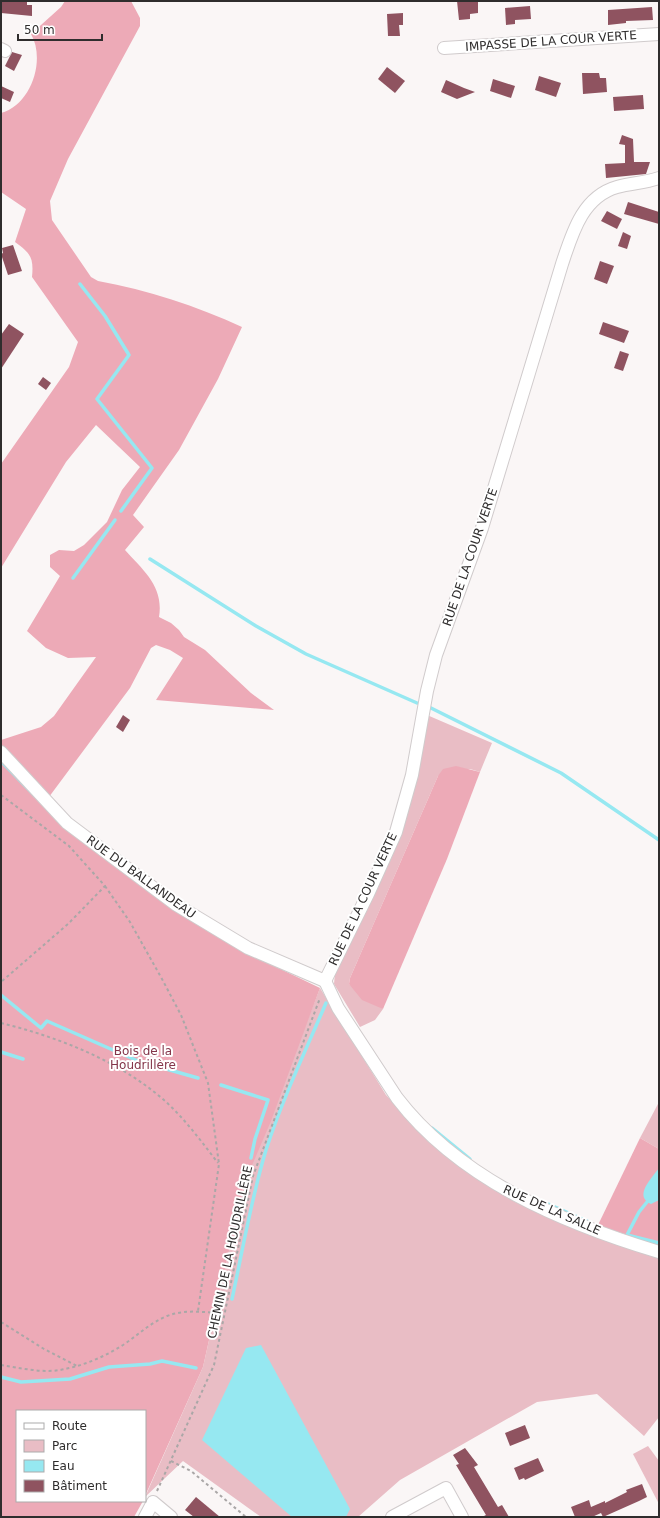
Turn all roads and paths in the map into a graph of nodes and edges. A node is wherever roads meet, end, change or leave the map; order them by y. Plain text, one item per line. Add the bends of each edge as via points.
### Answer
1 (659, 34) edge
2 (444, 48) dead end
3 (659, 178) edge
4 (1, 752) edge
5 (1, 795) edge
6 (105, 886) junction
7 (325, 981) junction
8 (1, 982) edge
9 (1, 1023) edge
10 (219, 1164) junction
11 (659, 1252) edge
12 (198, 1311) junction
13 (224, 1314) junction
14 (1, 1322) edge
15 (1, 1365) edge
16 (77, 1366) junction
17 (171, 1461) junction
18 (153, 1502) junction
19 (145, 1517) edge
20 (171, 1517) edge
21 (246, 1517) edge
22 (392, 1517) edge
23 (462, 1517) edge

1 - 2 street, IMPASSE DE LA COUR VERTE
3 - 7 street, RUE DE LA COUR VERTE via 618,186 602,193 588,205 571,237 482,528 436,656 412,775 396,832
4 - 7 street, RUE DU BALLANDEAU via 67,823 175,904 248,948
5 - 6 path via 69,846
6 - 8 path via 68,924
6 - 10 path via 130,922 162,979 193,1043 208,1083
7 - 11 street, RUE DE LA SALLE via 338,1008 397,1098 445,1147 491,1181 523,1199 585,1226
7 - 13 path, CHEMIN DE LA HOUDRILLÈRE via 253,1176
9 - 10 path via 42,1035 101,1058 131,1076 164,1100 190,1127
10 - 12 path
12 - 13 path
12 - 16 path via 168,1316 148,1326 123,1345
13 - 17 path, CHEMIN DE LA HOUDRILLÈRE via 214,1365
14 - 16 path
15 - 16 path via 31,1370 63,1370
17 - 18 path, CHEMIN DE LA HOUDRILLÈRE
17 - 21 path via 191,1471
18 - 19 street
18 - 20 street
22 - 23 street via 446,1488

